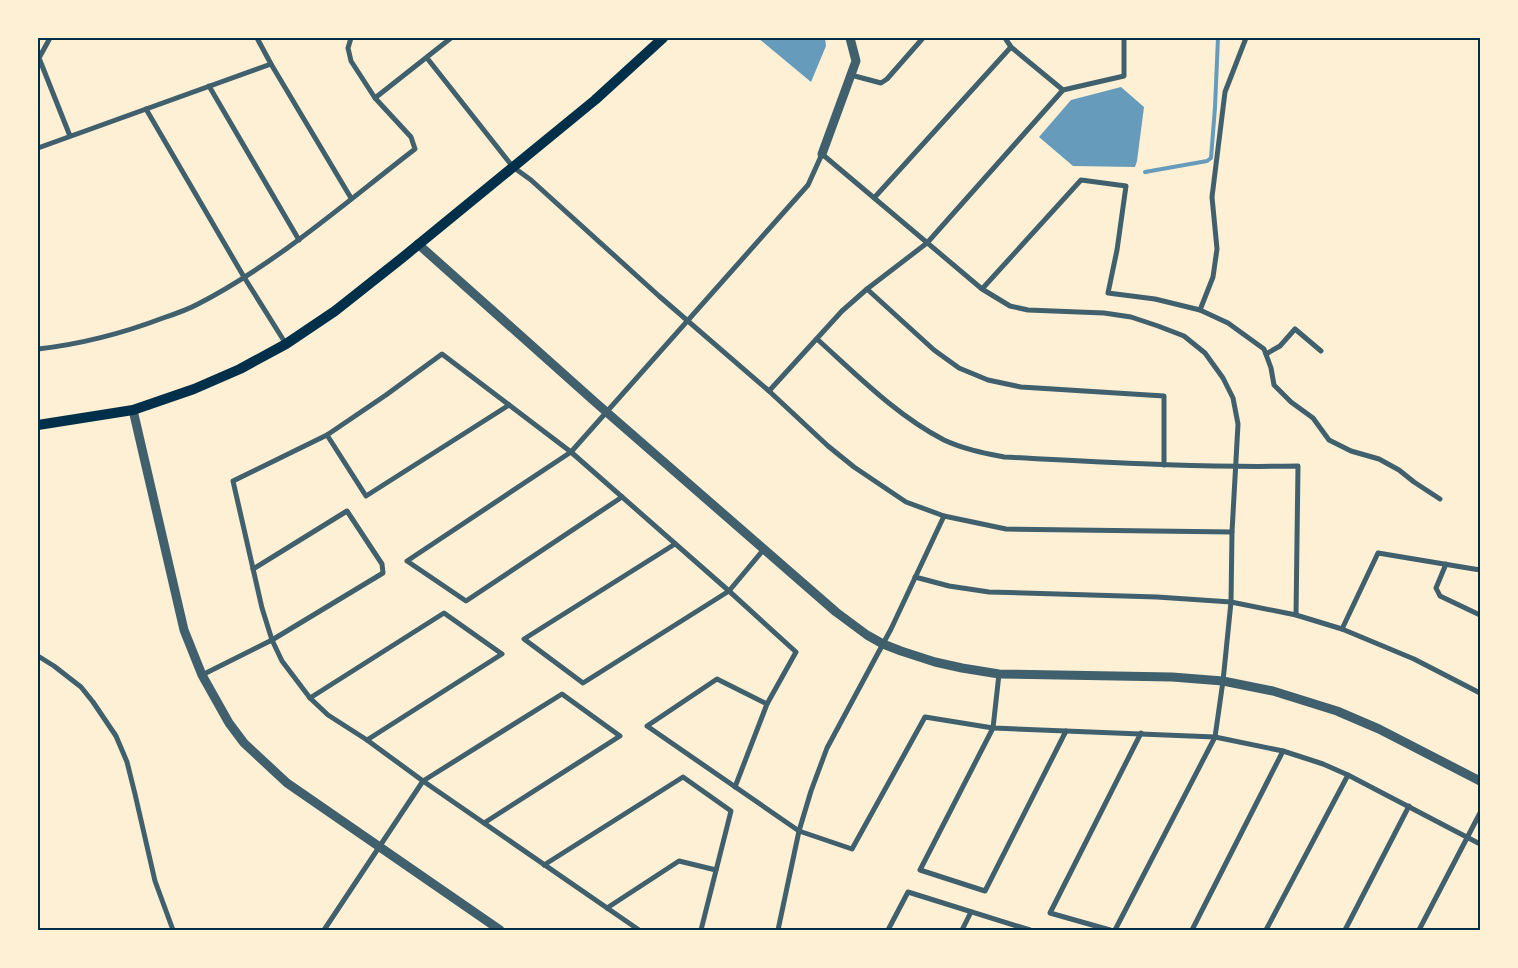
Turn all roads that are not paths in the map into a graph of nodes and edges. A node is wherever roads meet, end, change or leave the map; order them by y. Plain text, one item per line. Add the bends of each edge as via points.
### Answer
1 (50, 38) edge
2 (257, 38) edge
3 (351, 38) edge
4 (451, 38) edge
5 (663, 38) edge
6 (850, 38) edge
7 (923, 38) edge
8 (1005, 38) edge
9 (1124, 38) edge
10 (1246, 38) edge
11 (1011, 47) junction
12 (38, 57) edge
13 (427, 58) junction
14 (271, 64) junction
15 (851, 75) junction
16 (209, 86) junction
17 (1063, 90) junction
18 (375, 98) junction
19 (146, 109) junction
20 (70, 136) junction
21 (38, 148) edge
22 (822, 154) junction
23 (513, 167) junction
24 (351, 198) junction
25 (874, 198) junction
26 (298, 240) junction
27 (927, 243) junction
28 (418, 244) junction
29 (244, 277) junction
30 (867, 289) junction
31 (982, 289) junction
32 (1200, 310) junction
33 (688, 321) junction
34 (817, 339) junction
35 (286, 344) junction
36 (38, 349) edge
37 (1321, 351) dead end
38 (1266, 354) junction
39 (769, 392) junction
40 (509, 405) junction
41 (133, 410) junction
42 (607, 412) junction
43 (38, 425) edge
44 (327, 435) junction
45 (571, 452) junction
46 (1164, 465) junction
47 (1237, 467) junction
48 (622, 497) junction
49 (1440, 499) dead end
50 (944, 516) junction
51 (1232, 532) junction
52 (675, 544) junction
53 (764, 549) junction
54 (1446, 564) junction
55 (253, 570) junction
56 (1480, 570) edge
57 (915, 577) junction
58 (729, 591) junction
59 (1231, 602) junction
60 (1296, 615) junction
61 (1480, 615) edge
62 (1342, 629) junction
63 (272, 640) junction
64 (883, 644) junction
65 (38, 656) edge
66 (999, 674) junction
67 (202, 675) junction
68 (1223, 681) junction
69 (1480, 693) edge
70 (310, 698) junction
71 (767, 704) junction
72 (993, 728) junction
73 (1066, 731) junction
74 (1141, 733) junction
75 (1215, 736) junction
76 (367, 740) junction
77 (1283, 751) junction
78 (1348, 775) junction
79 (423, 781) junction
80 (1480, 782) edge
81 (735, 787) junction
82 (1408, 806) junction
83 (1480, 813) edge
84 (484, 823) junction
85 (799, 831) junction
86 (1468, 837) junction
87 (1480, 844) edge
88 (380, 847) junction
89 (544, 865) junction
90 (716, 870) junction
91 (607, 908) junction
92 (971, 912) junction
93 (173, 930) edge
94 (324, 930) edge
95 (500, 930) edge
96 (639, 930) edge
97 (701, 930) edge
98 (778, 930) edge
99 (888, 930) edge
100 (962, 930) edge
101 (1030, 930) edge
102 (1110, 930) edge
103 (1115, 930) edge
104 (1192, 930) edge
105 (1266, 930) edge
106 (1345, 930) edge
107 (1419, 930) edge

1 - 12 street
2 - 14 street
3 - 18 street via 348,48 351,61
4 - 13 street
5 - 23 main road via 595,100
6 - 15 street via 856,61
7 - 15 street via 881,83
8 - 11 street
9 - 17 street via 1124,76
10 - 32 street via 1225,92 1212,197 1217,249 1213,277
11 - 17 street
11 - 25 street
12 - 20 street
13 - 18 street
13 - 23 street
14 - 16 street
14 - 24 street
15 - 22 street
16 - 19 street
16 - 26 street
17 - 27 street
18 - 24 street via 411,137 415,149
19 - 20 street
19 - 29 street
20 - 21 street
22 - 25 street
22 - 33 street via 808,184
23 - 28 main road
23 - 33 street
24 - 26 street
25 - 27 street
26 - 29 street
27 - 30 street
27 - 31 street
28 - 35 main road via 335,311
28 - 42 street
29 - 35 street
29 - 36 street via 197,305 144,326 106,338
30 - 34 street
30 - 46 street via 934,350 959,368 988,380 1021,387 1164,396
31 - 32 street via 1081,180 1126,186 1108,293 1155,299
31 - 47 street via 1010,306 1131,317 1184,336 1205,353 1233,398 1238,424
32 - 38 street via 1228,323 1264,349
33 - 39 street
33 - 42 street
34 - 39 street
34 - 46 street via 893,407 946,441 1004,457
35 - 41 main road via 201,386
37 - 38 street via 1295,330 1280,346
38 - 49 street via 1274,385 1290,402 1313,418 1329,440 1351,451 1379,458
39 - 50 street via 828,446 886,489 906,502
40 - 44 street via 442,354
40 - 44 street via 366,496
40 - 45 street
41 - 43 main road
41 - 67 street via 184,630
42 - 45 street
42 - 53 street
44 - 55 street via 234,481
45 - 48 street
45 - 48 street via 407,561 466,601
46 - 47 street
47 - 51 street
47 - 60 street via 1298,466
48 - 52 street
50 - 51 street via 1006,528
50 - 57 street
51 - 59 street
52 - 58 street
52 - 58 street via 524,639 583,683
53 - 58 street
53 - 64 street via 836,612
54 - 56 street
54 - 61 street via 1436,588 1440,596
54 - 62 street via 1378,553
55 - 63 street
55 - 63 street via 347,512 382,564 383,573
57 - 59 street via 989,592
57 - 64 street
58 - 71 street via 796,652
59 - 60 street
59 - 68 street
60 - 62 street
62 - 69 street via 1414,659
63 - 67 street
63 - 70 street via 282,660
64 - 66 street via 935,662
64 - 85 street via 827,748
65 - 93 street via 81,687 116,736 136,794 155,881
66 - 68 street
66 - 72 street
67 - 88 street via 244,743 287,784
68 - 75 street
68 - 80 street via 1273,691 1337,711 1379,729
70 - 76 street
70 - 76 street via 444,613 502,654
71 - 81 street
71 - 81 street via 717,679 647,726
72 - 73 street
72 - 73 street via 920,870 985,891
72 - 85 street via 926,717 852,849
73 - 74 street
74 - 75 street
74 - 102 street via 1050,913
75 - 77 street
75 - 103 street
76 - 79 street
77 - 78 street
77 - 104 street
78 - 82 street
78 - 105 street
79 - 84 street
79 - 84 street via 562,694 620,736
79 - 88 street
81 - 85 street
82 - 86 street
82 - 106 street
83 - 86 street
84 - 89 street
85 - 98 street
86 - 87 street
86 - 107 street
88 - 94 street
88 - 95 street
89 - 90 street via 683,777 731,811
89 - 91 street
90 - 91 street via 679,861
90 - 97 street
91 - 96 street
92 - 99 street via 908,892
92 - 100 street
92 - 101 street

